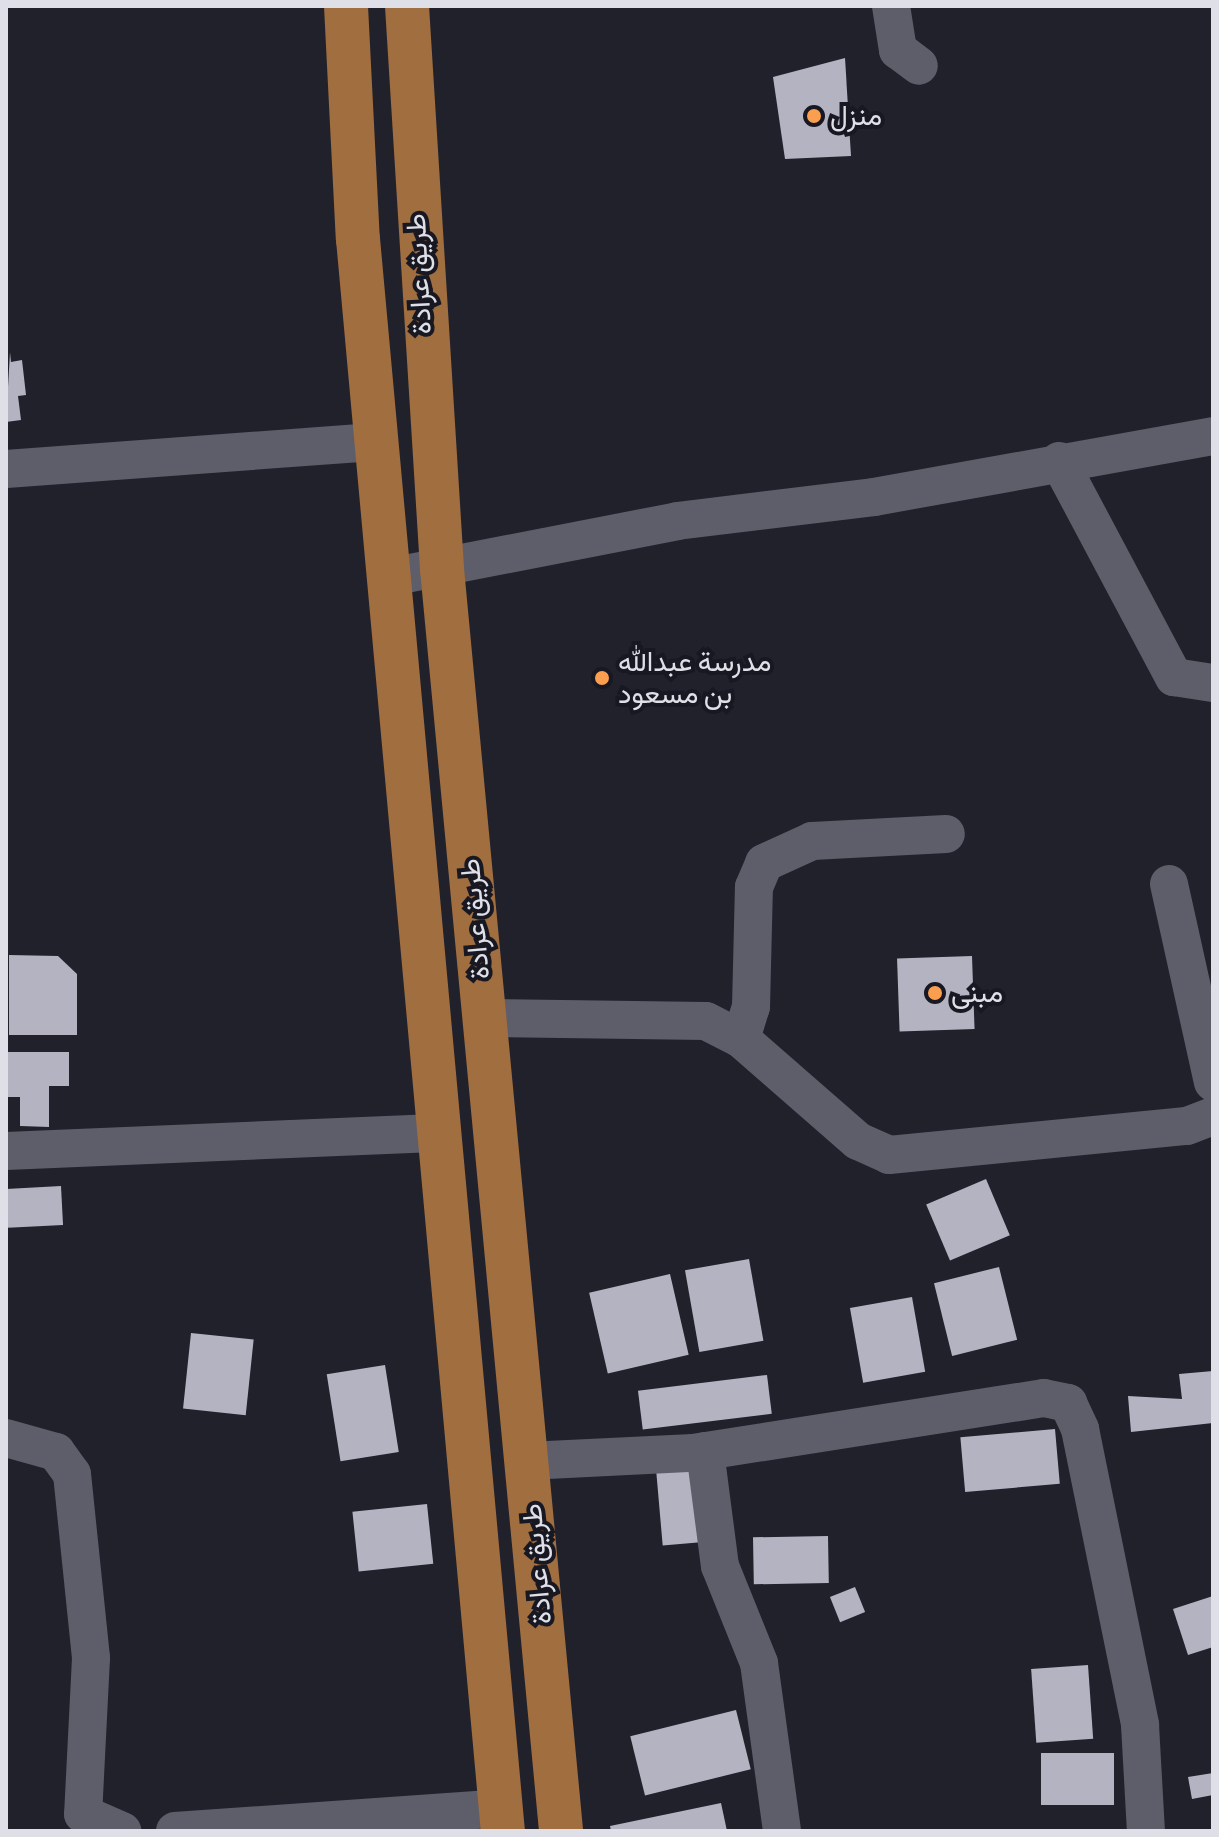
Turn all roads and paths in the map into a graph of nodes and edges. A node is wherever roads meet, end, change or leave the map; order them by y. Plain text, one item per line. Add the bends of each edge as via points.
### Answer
1 (346, 6) edge
2 (407, 6) edge
3 (891, 6) edge
4 (919, 66) dead end
5 (1213, 436) edge
6 (377, 442) junction
7 (1059, 461) junction
8 (6, 469) edge
9 (442, 569) junction
10 (390, 577) junction
11 (1213, 683) edge
12 (946, 834) dead end
13 (1169, 884) dead end
14 (485, 1018) junction
15 (741, 1039) junction
16 (1213, 1082) edge
17 (1213, 1116) edge
18 (441, 1133) junction
19 (6, 1151) edge
20 (6, 1438) edge
21 (705, 1451) junction
22 (527, 1461) junction
23 (502, 1820) edge
24 (122, 1831) edge
25 (175, 1831) edge
26 (561, 1831) edge
27 (782, 1831) edge
28 (1146, 1831) edge

1 - 6 main road
2 - 9 main road, طريق عرادة
3 - 4 street via 898,50
5 - 7 street
6 - 8 street
6 - 10 main road
7 - 9 street via 874,497 677,521
7 - 11 street via 1174,677
9 - 10 street
9 - 14 main road, طريق عرادة
10 - 18 main road
12 - 15 street via 812,841 764,863 754,887 751,1007
13 - 16 street
14 - 15 street via 706,1021
14 - 22 main road, طريق عرادة
15 - 17 street via 858,1141 889,1155 1187,1126
18 - 19 street
18 - 23 main road
20 - 24 street via 56,1452 72,1474 91,1658 83,1814
21 - 22 street
21 - 27 street via 720,1566 759,1663
21 - 28 street via 1044,1398 1068,1403 1080,1429 1140,1725
22 - 26 main road, طريق عرادة
23 - 25 street

